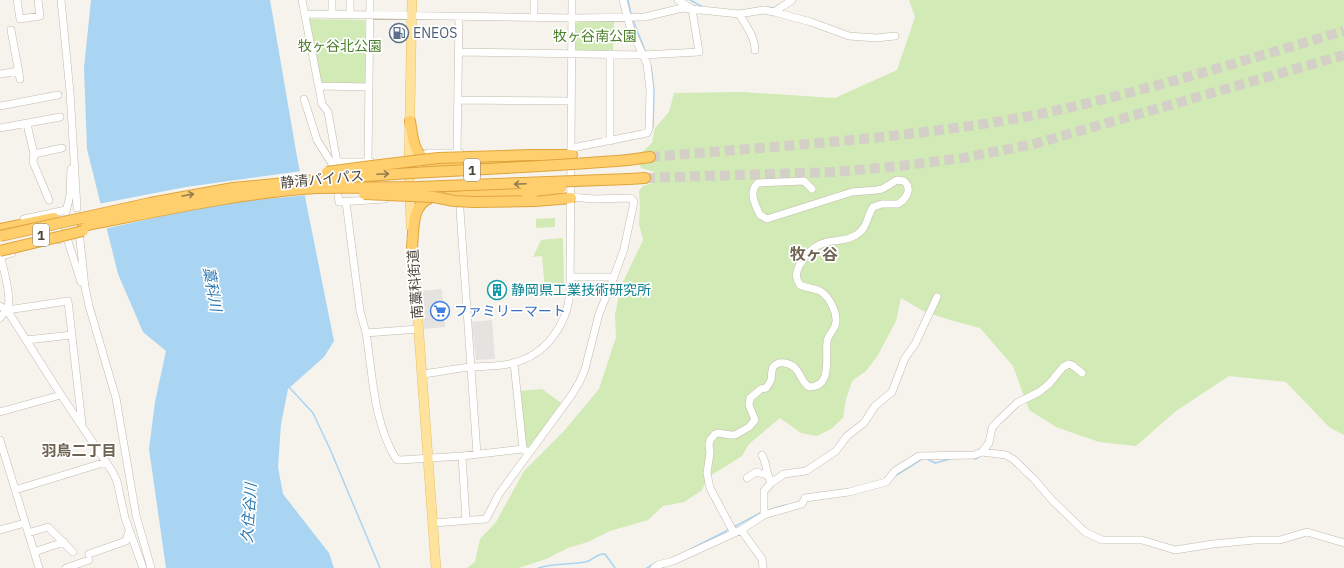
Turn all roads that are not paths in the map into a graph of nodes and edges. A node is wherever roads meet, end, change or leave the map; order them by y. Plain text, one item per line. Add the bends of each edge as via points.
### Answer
1 (16, 0) edge
2 (38, 0) edge
3 (61, 0) edge
4 (302, 0) edge
5 (332, 0) edge
6 (350, 0) edge
7 (370, 0) edge
8 (412, 0) edge
9 (534, 0) edge
10 (572, 0) edge
11 (623, 0) edge
12 (678, 0) edge
13 (792, 0) edge
14 (692, 9) junction
15 (774, 12) junction
16 (305, 14) junction
17 (332, 14) junction
18 (350, 14) junction
19 (739, 14) junction
20 (370, 15) junction
21 (411, 15) junction
22 (460, 16) junction
23 (627, 17) junction
24 (534, 18) junction
25 (572, 18) junction
26 (11, 30) dead end
27 (895, 36) dead end
28 (755, 50) dead end
29 (460, 52) junction
30 (571, 54) junction
31 (610, 54) junction
32 (643, 55) junction
33 (19, 71) junction
34 (0, 74) edge
35 (20, 79) dead end
36 (319, 86) junction
37 (369, 87) junction
38 (58, 95) dead end
39 (304, 99) dead end
40 (458, 100) junction
41 (571, 101) junction
42 (0, 106) edge
43 (60, 117) dead end
44 (410, 121) junction
45 (27, 124) junction
46 (0, 128) edge
47 (610, 141) junction
48 (74, 145) junction
49 (62, 148) dead end
50 (572, 151) junction
51 (457, 152) junction
52 (34, 154) junction
53 (546, 155) junction
54 (421, 157) junction
55 (650, 157) tunnel mouth
56 (528, 158) junction
57 (628, 160) junction
58 (368, 161) junction
59 (337, 162) junction
60 (409, 163) junction
61 (432, 163) junction
62 (645, 178) tunnel mouth
63 (629, 179) junction
64 (262, 189) junction
65 (812, 189) dead end
66 (338, 195) dead end
67 (571, 197) junction
68 (430, 198) junction
69 (409, 199) junction
70 (49, 200) dead end
71 (346, 202) junction
72 (77, 208) dead end
73 (150, 208) junction
74 (460, 210) dead end
75 (55, 212) junction
76 (0, 225) edge
77 (0, 229) edge
78 (79, 231) dead end
79 (0, 236) edge
80 (67, 238) dead end
81 (0, 243) edge
82 (412, 247) junction
83 (0, 257) edge
84 (570, 277) junction
85 (614, 277) junction
86 (937, 298) dead end
87 (90, 306) junction
88 (3, 308) edge
89 (0, 318) edge
90 (418, 329) junction
91 (366, 333) junction
92 (72, 335) junction
93 (26, 340) junction
94 (514, 363) junction
95 (470, 368) junction
96 (1082, 373) dead end
97 (422, 374) junction
98 (61, 395) junction
99 (0, 412) edge
100 (83, 426) junction
101 (0, 440) edge
102 (526, 451) junction
103 (982, 452) junction
104 (476, 454) junction
105 (762, 455) dead end
106 (462, 456) junction
107 (428, 459) junction
108 (106, 462) junction
109 (767, 475) junction
110 (747, 478) dead end
111 (770, 483) junction
112 (15, 490) junction
113 (764, 515) junction
114 (466, 520) junction
115 (25, 523) junction
116 (433, 524) junction
117 (0, 530) edge
118 (130, 530) junction
119 (736, 531) junction
120 (28, 533) junction
121 (64, 542) junction
122 (1344, 542) edge
123 (34, 552) junction
124 (74, 552) dead end
125 (39, 568) edge
126 (66, 568) edge
127 (143, 568) edge
128 (151, 568) edge
129 (436, 568) edge
130 (654, 568) edge
131 (763, 568) edge

1 - 2 street via 20,19 40,16
3 - 48 street
4 - 16 street
5 - 17 street
6 - 18 street
7 - 20 street
8 - 21 main road, 南藁科街道
9 - 24 street
10 - 25 street
11 - 23 street
12 - 14 street
13 - 15 street
14 - 19 street
14 - 23 street via 682,8 645,17
14 - 32 street via 699,52
15 - 19 street via 759,10
15 - 27 street via 849,36
16 - 17 street
16 - 36 street
17 - 18 street
18 - 20 street
19 - 28 street via 749,31
20 - 21 street
20 - 37 street
21 - 22 street
21 - 44 main road, 南藁科街道
22 - 24 street
22 - 29 street
23 - 25 street
23 - 32 street
24 - 25 street
25 - 30 street
26 - 33 street
29 - 30 street
29 - 40 street
30 - 31 street
30 - 41 street
31 - 32 street
31 - 47 street
32 - 47 street via 647,64 650,90 649,129 647,133
33 - 34 street
33 - 35 street
36 - 37 street
36 - 59 street via 322,104 328,112
37 - 58 street
38 - 42 street
39 - 59 street via 321,148 334,167
40 - 41 street
40 - 51 street
41 - 50 street
43 - 45 street
44 - 54 highway via 415,147
44 - 60 main road, 南藁科街道
45 - 46 street
45 - 52 street
47 - 50 street
48 - 72 street
48 - 75 street via 70,195 66,211
49 - 52 street
50 - 53 highway, 1
50 - 67 street
51 - 53 street via 537,151
51 - 54 street via 428,153
52 - 70 street via 33,162
53 - 56 highway, 1
54 - 61 highway, 1
55 - 57 highway, 静清バイパス / 1
56 - 57 highway, 1, bridge via 568,162
56 - 61 highway, 1
56 - 64 highway, 1, bridge via 417,160 364,167
64 -> 57 highway, 静清バイパス / 1, bridge via 363,175
58 - 59 street
58 - 60 street
60 - 61 highway, 1
60 - 69 main road, 南藁科街道
62 - 63 highway, 静清バイパス / 1
63 -> 64 highway, 静清バイパス / 1, bridge via 418,188 317,188 277,191
63 - 68 highway, 1, bridge via 524,192
64 - 67 highway, 1, bridge via 434,197 474,202 535,201
64 - 73 highway, 静清バイパス / 1 via 183,206
65 - 119 street via 804,181 758,183 753,189 753,197 760,215 767,219 852,192 882,189 897,180 904,181 908,193 898,204 873,207 865,226 856,235 819,245 802,260 797,270 796,280 800,286 822,292 836,315 837,321 827,341 827,371 821,383 809,387 791,364 777,364 773,367 766,388 760,389 750,398 749,405 754,420 749,427 731,435 718,433 710,440 707,473 710,488 728,523
66 - 71 street via 339,202
67 - 84 street
67 - 85 street via 634,200 630,225
68 - 69 highway, 1
68 - 82 highway via 423,202 416,212
69 - 71 street
69 - 82 main road, 南藁科街道
71 - 91 street via 360,311
73 - 77 highway, 1 via 82,213
73 - 79 highway, 静清バイパス / 1, bridge
73 - 81 highway, 静清バイパス / 1
73 - 83 highway, 1, bridge
74 - 95 street
75 - 76 street
75 - 83 street via 59,242
78 - 87 street
80 - 87 street
82 - 90 main road, 南藁科街道
83 - 88 street via 9,305
84 - 85 street
84 - 94 street via 568,307 556,334 539,350
85 - 102 street via 599,314 580,382
86 - 111 street via 915,344 905,358 892,392 875,406 864,423 847,436 836,451 806,471 784,474
87 - 128 street via 116,398 136,515
88 - 89 street
88 - 92 street via 68,301
88 - 93 street
90 - 91 street
90 - 97 main road, 南藁科街道
91 - 107 street via 377,413 388,444 398,460
92 - 93 street
92 - 100 street
93 - 98 street
94 - 95 street
94 - 102 street
95 - 97 street
95 - 104 street
96 - 103 street via 1069,364 1039,392 1017,403 992,428 989,443
97 - 107 main road, 南藁科街道
98 - 99 street
98 - 100 street
100 - 108 street
101 - 112 street
102 - 104 street
102 - 114 street via 486,519
103 - 113 street via 974,455 919,456 895,471 886,482 849,492 805,498 802,504
103 - 122 street via 1013,458 1085,532 1102,540 1142,540 1175,550 1255,540 1280,540 1307,532
104 - 106 street
105 - 109 street
106 - 107 street
106 - 114 street
107 - 116 main road, 南藁科街道
108 - 112 street
108 - 118 street via 117,481
109 - 110 street via 756,472
109 - 111 street
111 - 113 street via 764,491
112 - 115 street
113 - 119 street
114 - 116 street
115 - 117 street
115 - 120 street
116 - 129 main road, 南藁科街道
118 - 126 street via 126,541
118 - 127 street
119 - 130 street
119 - 131 street via 762,559
120 - 121 street via 48,527
120 - 123 street
121 - 123 street
121 - 124 street
123 - 125 street

